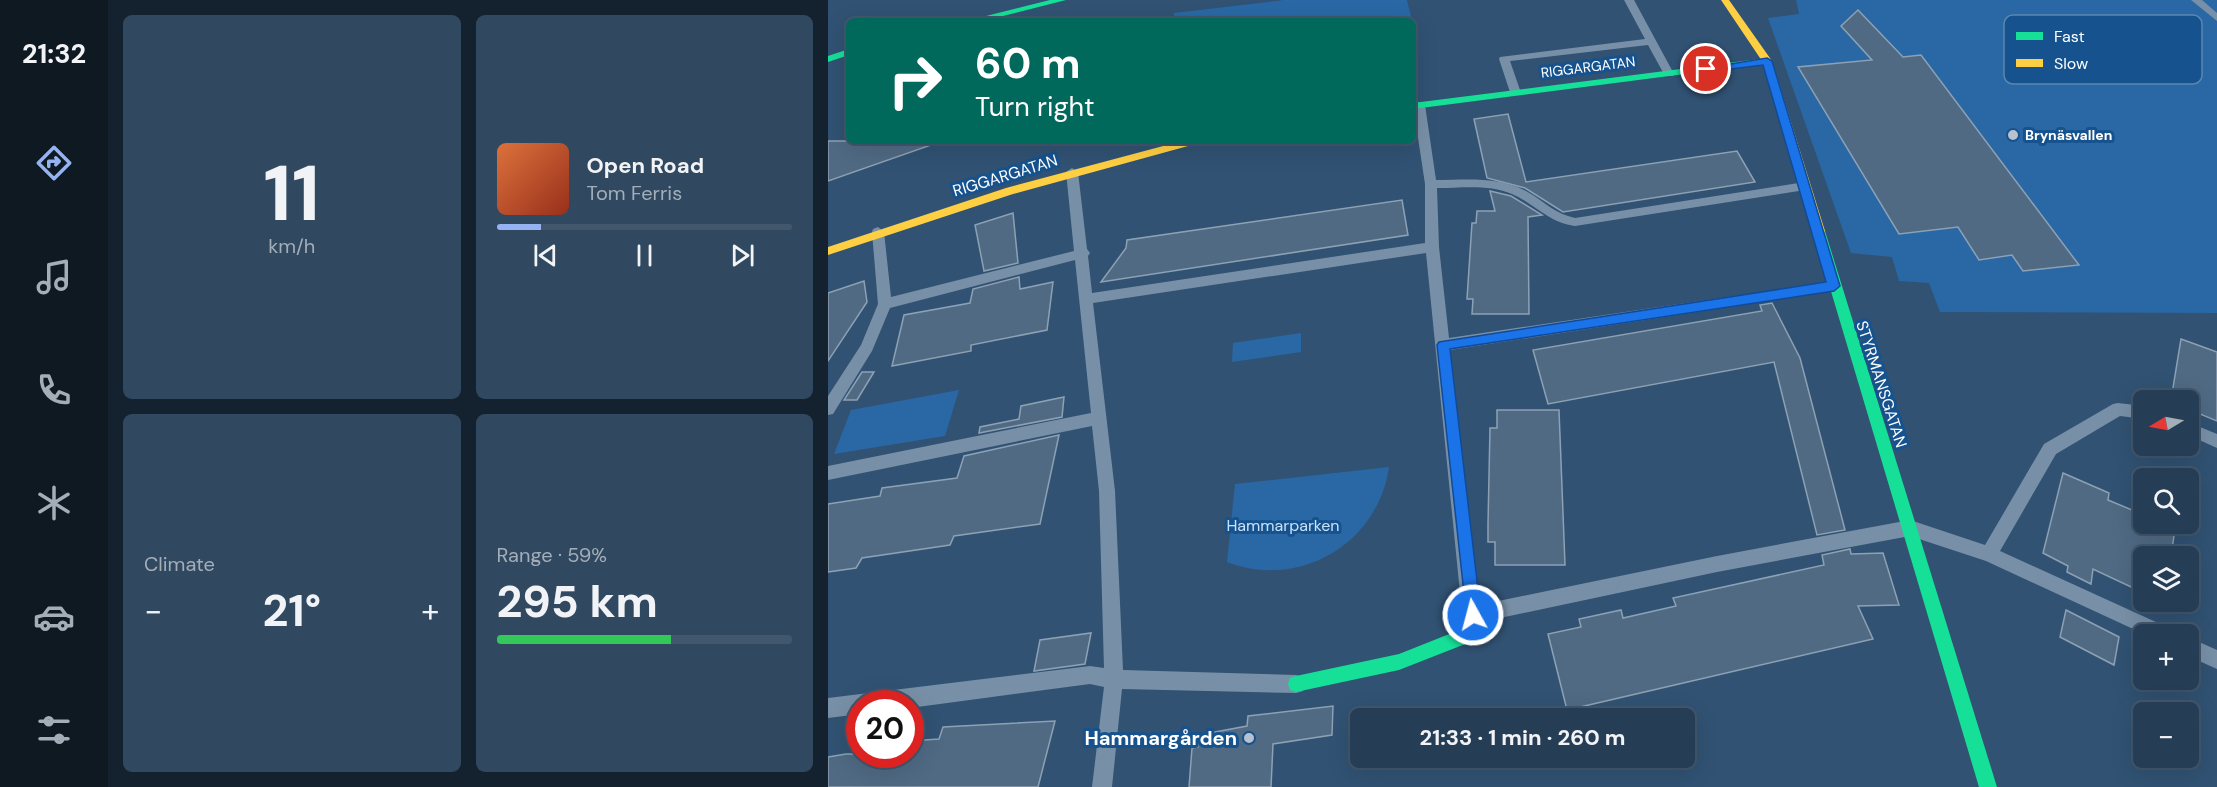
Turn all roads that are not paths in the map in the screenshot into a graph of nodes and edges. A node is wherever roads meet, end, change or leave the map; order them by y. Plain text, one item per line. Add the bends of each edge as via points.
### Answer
1 (1062, 0) edge
2 (1629, 0) edge
3 (1725, 0) edge
4 (2196, 0) edge
5 (984, 18) edge
6 (2217, 18) edge
7 (1651, 41) junction
8 (846, 53) edge
9 (828, 59) edge
10 (1767, 61) junction
11 (1668, 74) junction
12 (1515, 93) junction
13 (1416, 105) edge
14 (1183, 144) edge
15 (1072, 172) junction
16 (1431, 184) junction
17 (1805, 186) junction
18 (878, 232) junction
19 (1432, 247) junction
20 (828, 251) edge
21 (1083, 253) junction
22 (1834, 286) junction
23 (1087, 299) junction
24 (885, 304) junction
25 (1443, 345) junction
26 (828, 409) edge
27 (2133, 411) edge
28 (1098, 418) junction
29 (2199, 433) edge
30 (2217, 441) edge
31 (828, 473) edge
32 (1910, 528) junction
33 (1989, 554) junction
34 (1473, 615) junction
35 (2141, 624) edge
36 (1472, 633) joint
37 (2199, 651) edge
38 (2217, 660) edge
39 (1114, 680) junction
40 (1296, 684) joint
41 (924, 696) edge
42 (846, 706) edge
43 (828, 708) edge
44 (1102, 787) edge
45 (1988, 787) edge

1 - 5 street
2 - 7 lane
3 - 10 street, STYRMANSGATAN
4 - 6 lane
7 - 11 lane
7 - 12 lane via 1504,59
8 - 9 street
10 - 11 street, RIGGARGATAN
10 - 17 street, STYRMANSGATAN
11 - 12 street, RIGGARGATAN
12 - 13 street, RIGGARGATAN
13 - 16 lane
14 - 15 street, RIGGARGATAN
15 - 18 street, RIGGARGATAN
15 - 21 lane
16 - 17 lane via 1476,184 1513,190 1533,199 1562,221 1575,222
16 - 19 lane
17 - 22 street, STYRMANSGATAN
18 - 20 street, RIGGARGATAN
18 - 24 lane
19 - 23 lane
19 - 25 lane
21 - 23 lane
21 - 24 lane
22 - 25 lane
22 - 32 street, STYRMANSGATAN
23 - 28 lane
24 - 26 lane via 867,347
25 - 34 lane
27 - 33 lane via 2118,409 2050,449
28 - 31 lane
28 - 39 lane via 1107,491
29 - 30 lane
32 - 33 lane
32 - 34 lane
32 - 45 street, STYRMANSGATAN
33 - 35 lane
34 - 36 lane
36 - 40 street via 1399,662
37 - 38 lane
39 - 40 lane
39 - 41 lane via 1090,675
39 - 44 lane
42 - 43 lane

